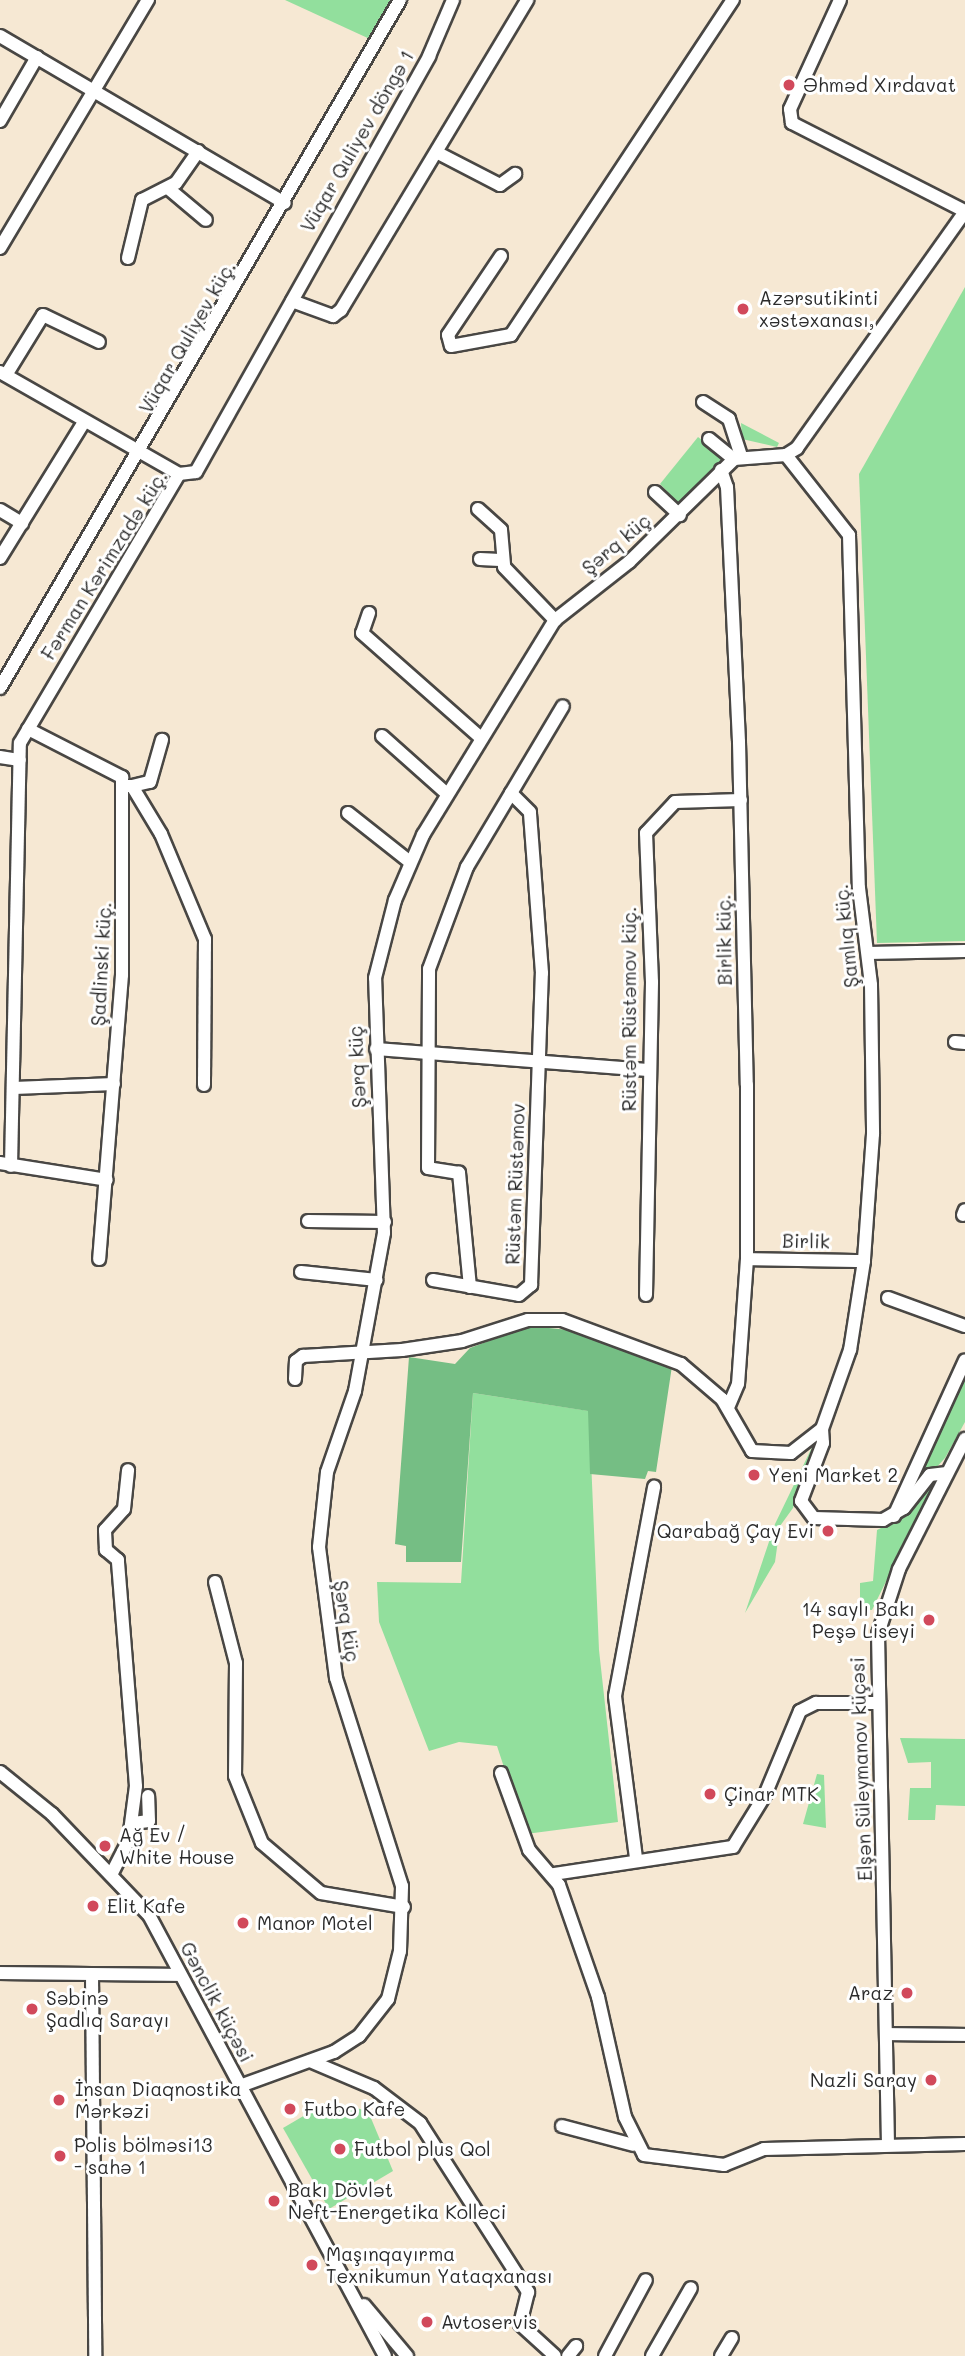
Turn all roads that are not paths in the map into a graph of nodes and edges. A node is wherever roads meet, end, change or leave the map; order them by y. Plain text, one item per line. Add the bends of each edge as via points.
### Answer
1 (148, 0) edge
2 (400, 0) edge
3 (453, 0) edge
4 (527, 0) edge
5 (733, 0) edge
6 (840, 0) edge
7 (0, 36) edge
8 (37, 57) junction
9 (94, 90) junction
10 (1, 119) edge
11 (198, 151) junction
12 (438, 153) junction
13 (515, 174) dead end
14 (169, 189) junction
15 (285, 203) junction
16 (965, 211) edge
17 (206, 220) dead end
18 (0, 248) edge
19 (501, 256) dead end
20 (128, 258) dead end
21 (292, 301) junction
22 (99, 342) dead end
23 (3, 373) edge
24 (703, 402) dead end
25 (84, 422) junction
26 (709, 439) dead end
27 (141, 455) junction
28 (786, 455) junction
29 (738, 457) junction
30 (721, 470) junction
31 (179, 474) junction
32 (655, 492) dead end
33 (478, 509) dead end
34 (0, 510) edge
35 (680, 516) junction
36 (22, 523) junction
37 (0, 558) edge
38 (480, 559) dead end
39 (500, 560) junction
40 (369, 613) dead end
41 (555, 620) junction
42 (0, 688) edge
43 (563, 706) dead end
44 (28, 729) junction
45 (382, 736) dead end
46 (481, 738) junction
47 (162, 740) dead end
48 (0, 757) edge
49 (20, 760) junction
50 (127, 786) junction
51 (510, 793) junction
52 (447, 794) junction
53 (741, 800) junction
54 (348, 813) dead end
55 (410, 862) junction
56 (965, 951) edge
57 (868, 953) junction
58 (376, 1049) junction
59 (429, 1053) junction
60 (539, 1060) junction
61 (648, 1070) junction
62 (114, 1084) junction
63 (204, 1085) dead end
64 (14, 1088) junction
65 (6, 1164) edge
66 (107, 1180) junction
67 (308, 1220) dead end
68 (385, 1222) junction
69 (99, 1258) dead end
70 (747, 1259) junction
71 (864, 1261) junction
72 (301, 1272) dead end
73 (377, 1280) junction
74 (433, 1280) dead end
75 (470, 1287) junction
76 (646, 1295) dead end
77 (888, 1298) dead end
78 (965, 1326) edge
79 (362, 1353) junction
80 (965, 1360) edge
81 (295, 1379) dead end
82 (727, 1408) junction
83 (822, 1429) junction
84 (965, 1439) edge
85 (128, 1470) dead end
86 (947, 1473) junction
87 (654, 1487) dead end
88 (894, 1516) junction
89 (215, 1582) dead end
90 (876, 1703) junction
91 (0, 1772) edge
92 (501, 1773) dead end
93 (148, 1796) dead end
94 (133, 1823) junction
95 (636, 1858) junction
96 (112, 1874) junction
97 (554, 1874) junction
98 (404, 1907) junction
99 (0, 1973) edge
100 (92, 1975) junction
101 (180, 1975) junction
102 (887, 2034) junction
103 (965, 2035) edge
104 (310, 2061) junction
105 (240, 2086) junction
106 (562, 2126) dead end
107 (965, 2144) edge
108 (634, 2145) junction
109 (888, 2146) junction
110 (646, 2280) dead end
111 (691, 2288) dead end
112 (351, 2289) junction
113 (732, 2338) dead end
114 (94, 2356) edge
115 (385, 2356) edge
116 (407, 2356) edge
117 (555, 2356) edge
118 (605, 2356) edge
119 (652, 2356) edge
120 (721, 2356) edge

1 - 9 street
2 - 15 street, Vüqar Quliyev küç.
3 - 21 street, Vüqar Quliyev döngə 1 via 429,56
4 - 12 street
5 - 19 street via 511,335 451,346 448,335
6 - 16 street via 790,109 792,123
7 - 8 street
8 - 9 street
8 - 10 street
9 - 11 street
9 - 18 street
11 - 14 street
11 - 15 street
12 - 13 street via 500,185
12 - 21 street via 338,313
14 - 17 street
14 - 20 street via 152,190 142,200
15 - 27 street, Vüqar Quliyev küç.
16 - 28 street via 816,425
21 - 31 street, Fərman Kərimzadə küç. via 196,472
22 - 23 street via 44,315
23 - 25 street
24 - 29 street via 729,419
25 - 27 street
25 - 36 street
26 - 29 street
27 - 31 street
27 - 42 street, Vüqar Quliyev küç.
28 - 29 street
28 - 57 street, Şamlıq küç. via 849,535 859,888
29 - 30 street, Şərq küç
30 - 35 street, Şərq küç
30 - 53 street, Birlik küç. via 727,487
31 - 44 street, Fərman Kərimzadə küç.
32 - 35 street
33 - 39 street via 501,530
34 - 36 street
35 - 41 street, Şərq küç
36 - 37 street
38 - 39 street
39 - 41 street
40 - 46 street via 362,633
41 - 46 street, Şərq küç
43 - 51 street
44 - 49 street, Fərman Kərimzadə küç.
44 - 50 street via 118,772
45 - 52 street
46 - 52 street, Şərq küç
47 - 50 street via 150,782
48 - 49 street
49 - 64 street, Fərman Kərimzadə küç.
50 - 62 street, Şadlinski küç.
50 - 63 street via 161,834 205,939
51 - 59 street via 467,867 429,969
51 - 60 street, Rüstəm Rüstəmov via 530,812 542,973
52 - 55 street, Şərq küç
53 - 61 street, Rüstəm Rüstəmov küç. via 676,802 646,834
53 - 70 street, Birlik küç.
54 - 55 street
55 - 58 street, Şərq küç via 375,978
56 - 57 street
57 - 71 street, Şamlıq küç. via 873,1134
58 - 59 street
58 - 68 street, Şərq küç
59 - 60 street
59 - 75 street via 428,1168 459,1173
60 - 61 street
60 - 75 street, Rüstəm Rüstəmov via 531,1285 519,1295
61 - 76 street, Rüstəm Rüstəmov küç.
62 - 64 street
62 - 66 street, Şadlinski küç.
64 - 65 street, Fərman Kərimzadə küç.
65 - 66 street
66 - 69 street, Şadlinski küç.
67 - 68 street
68 - 73 street, Şərq küç
70 - 71 street, Birlik
70 - 82 street, Birlik küç. via 738,1384
71 - 83 street, Şamlıq küç. via 850,1350
72 - 73 street
73 - 79 street, Şərq küç
74 - 75 street, Rüstəm Rüstəmov
77 - 78 street
79 - 81 street via 303,1356 296,1361
79 - 82 street via 462,1341 538,1319 562,1320 681,1364
79 - 98 street, Şərq küç via 327,1472 320,1575 336,1678
80 - 88 street
82 - 83 street via 739,1438 759,1454 791,1453
83 - 88 street, Şamlıq küç. via 823,1443 801,1501 806,1514 859,1522
84 - 86 street, Elşən Süleymanov küçəsi
85 - 94 street via 124,1508 105,1530 106,1550 118,1560 134,1735
86 - 88 street via 930,1475
86 - 90 street, Elşən Süleymanov küçəsi via 888,1597 878,1634
87 - 95 street via 615,1696
89 - 98 street via 236,1663 235,1776 262,1843 321,1893
90 - 95 street via 816,1703 800,1711 765,1795 733,1847
90 - 102 street, Elşən Süleymanov küçəsi
91 - 96 street, Gənclik küçəsi
92 - 97 street via 529,1850
93 - 94 street via 149,1821
94 - 96 street
95 - 97 street
96 - 101 street, Gənclik küçəsi via 149,1915
97 - 108 street via 598,1997
98 - 104 street, Şərq küç via 388,1999 359,2036
99 - 100 street
100 - 101 street
100 - 114 street
101 - 105 street, Gənclik küçəsi
102 - 103 street
102 - 109 street, Elşən Süleymanov küçəsi
104 - 105 street, Şərq küç
104 - 117 street via 388,2096 420,2123 528,2292 520,2324
105 - 112 street, Gənclik küçəsi
106 - 108 street
107 - 109 street
108 - 109 street via 658,2161 718,2165 764,2149
110 - 118 street
111 - 119 street
112 - 115 street
112 - 116 street
113 - 120 street

